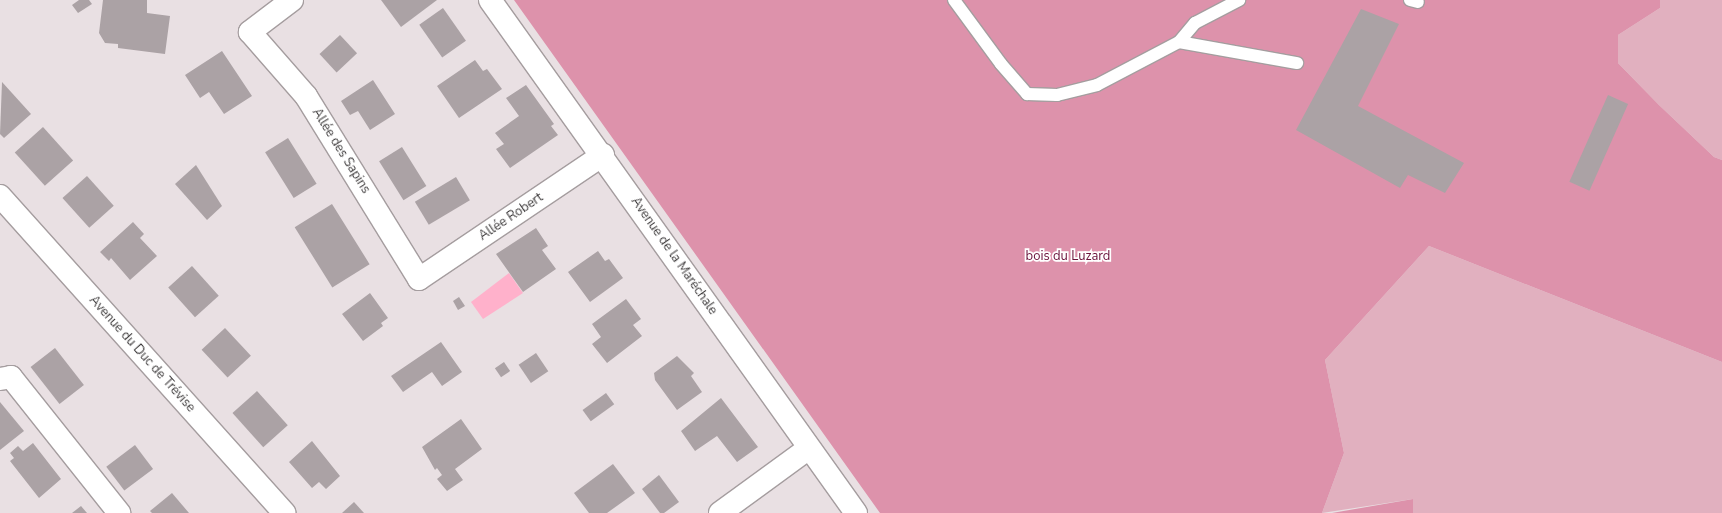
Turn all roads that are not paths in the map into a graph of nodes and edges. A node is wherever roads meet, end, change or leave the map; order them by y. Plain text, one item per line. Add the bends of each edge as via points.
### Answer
1 (292, 0) edge
2 (490, 0) edge
3 (954, 0) edge
4 (1239, 0) edge
5 (1179, 42) junction
6 (1297, 63) dead end
7 (603, 155) junction
8 (0, 196) edge
9 (419, 278) joint
10 (0, 379) edge
11 (809, 448) junction
12 (120, 513) edge
13 (284, 513) edge
14 (720, 513) edge
15 (856, 513) edge

1 - 9 street, Allée des Sapins via 250,32 306,96
2 - 7 street, Avenue de la Maréchale
3 - 5 lane via 1001,64 1027,94 1057,95 1097,85
4 - 5 lane via 1195,23
5 - 6 lane
7 - 9 street, Allée Robert
7 - 11 street, Avenue de la Maréchale
8 - 13 street, Avenue du Duc de Trévise
10 - 12 street via 11,377
11 - 14 street
11 - 15 street, Avenue de la Maréchale

